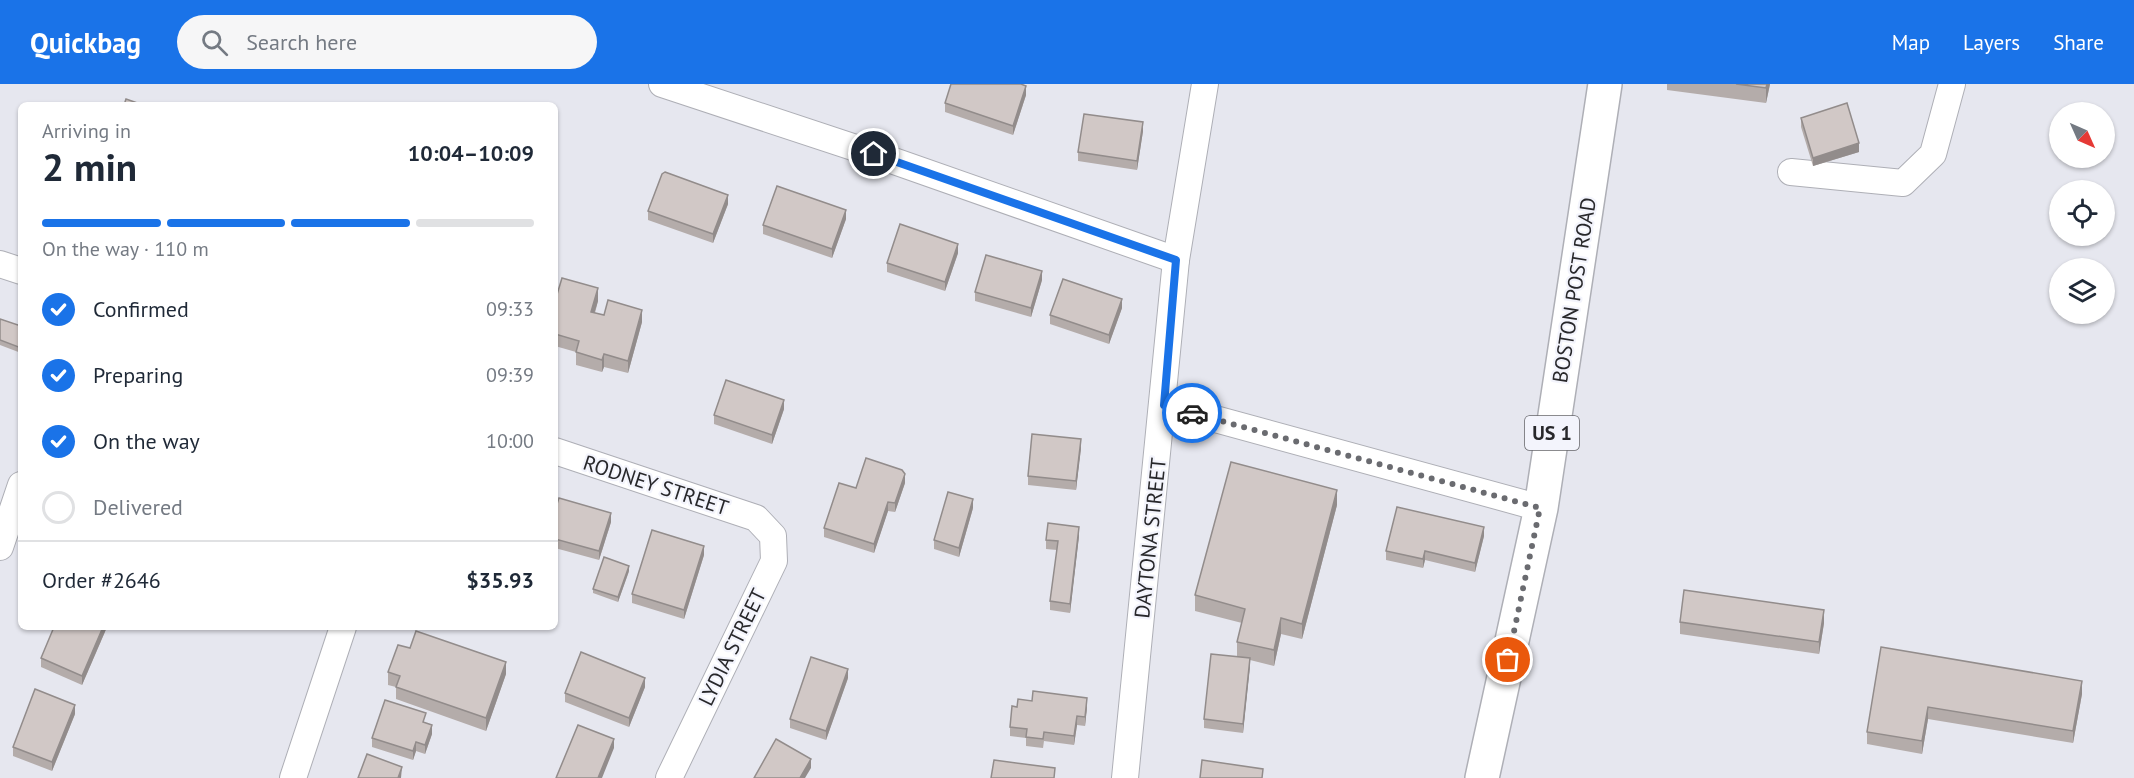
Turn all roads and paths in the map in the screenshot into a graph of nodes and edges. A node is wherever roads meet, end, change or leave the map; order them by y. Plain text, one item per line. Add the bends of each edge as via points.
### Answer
1 (662, 84) edge
2 (1205, 84) edge
3 (1605, 84) edge
4 (1952, 84) edge
5 (1791, 172) dead end
6 (1176, 260) junction
7 (0, 264) edge
8 (18, 270) edge
9 (1164, 405) junction
10 (558, 453) edge
11 (18, 494) edge
12 (1540, 508) junction
13 (756, 518) joint
14 (0, 547) edge
15 (342, 630) edge
16 (293, 778) edge
17 (669, 778) edge
18 (1125, 778) edge
19 (1482, 778) edge

1 - 6 street
2 - 6 street, DAYTONA STREET
3 - 12 main road, BOSTON POST ROAD / US 1
4 - 5 street via 1933,154 1903,183
6 - 9 street, DAYTONA STREET
7 - 8 street
9 - 12 street
9 - 18 street, DAYTONA STREET
10 - 13 street, RODNEY STREET
11 - 14 street
12 - 19 main road, BOSTON POST ROAD / US 1
13 - 17 street, LYDIA STREET via 772,536 774,561
15 - 16 street

